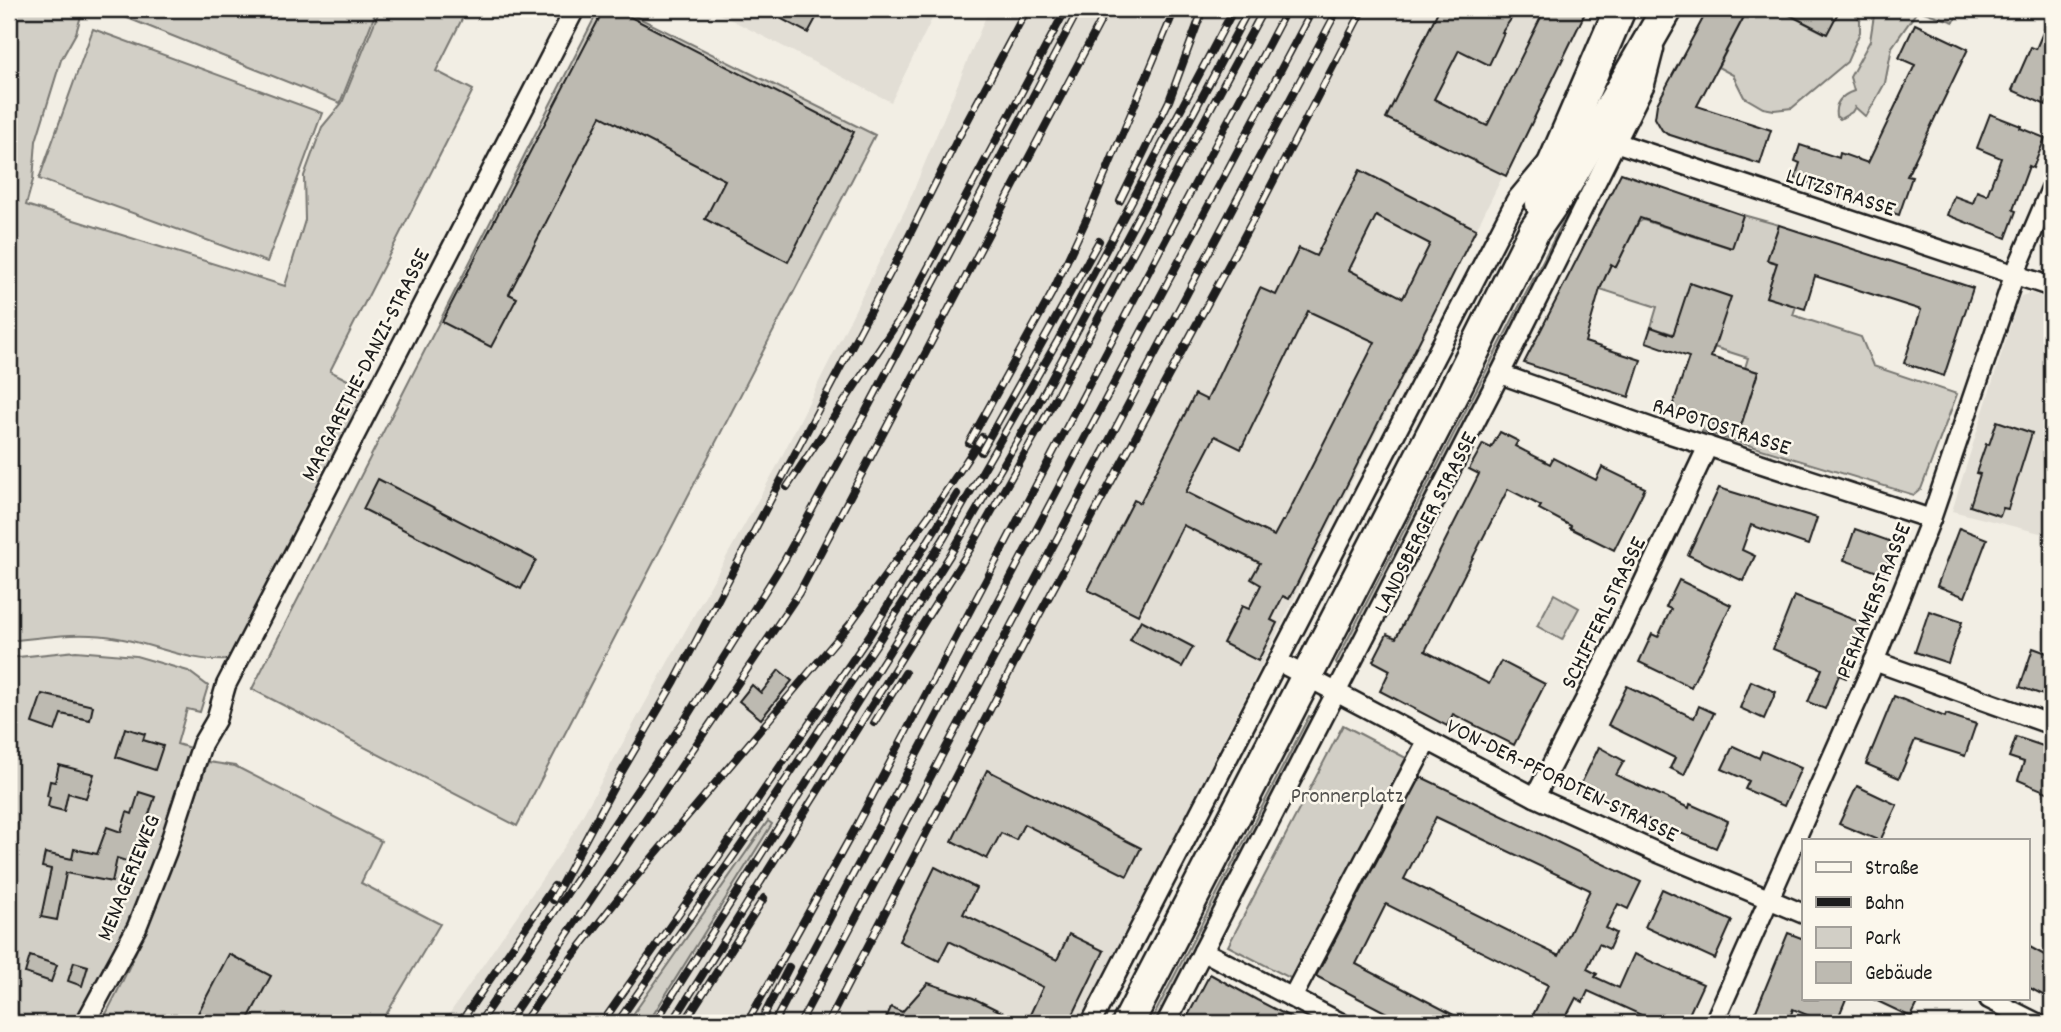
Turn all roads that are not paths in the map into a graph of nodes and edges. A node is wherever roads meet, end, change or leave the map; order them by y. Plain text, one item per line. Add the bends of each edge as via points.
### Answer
1 (575, 9) edge
2 (1620, 9) edge
3 (1666, 10) edge
4 (1615, 142) junction
5 (1561, 147) junction
6 (2052, 186) edge
7 (1534, 231) junction
8 (2015, 273) junction
9 (2052, 286) edge
10 (1500, 374) junction
11 (1708, 446) junction
12 (1931, 519) junction
13 (1874, 661) junction
14 (1279, 662) junction
15 (1307, 676) junction
16 (1337, 691) junction
17 (2052, 725) edge
18 (1427, 741) junction
19 (202, 744) joint
20 (1535, 797) junction
21 (1770, 900) junction
22 (1802, 913) edge
23 (1203, 951) junction
24 (1292, 998) junction
25 (1991, 1000) edge
26 (1717, 1022) edge
27 (85, 1023) edge
28 (1091, 1023) edge
29 (1128, 1023) edge
30 (1166, 1023) edge
31 (1341, 1023) edge
32 (2037, 1023) edge

1 - 19 street, MARGARETHE-DANZI-STRASSE via 226,685 216,720
2 - 5 main road, LANDSBERGER STRASSE
3 - 4 street, LANDSBERGER STRASSE via 1644,84
3 - 7 main road, LANDSBERGER STRASSE via 1567,183
4 - 8 street, LUTZSTRASSE
4 - 10 street, LANDSBERGER STRASSE
5 - 7 main road, LANDSBERGER STRASSE via 1548,176
5 - 14 street, LANDSBERGER STRASSE via 1516,200
6 - 8 street, PERHAMERSTRASSE
7 - 15 main road, LANDSBERGER STRASSE
8 - 9 street, LUTZSTRASSE
8 - 12 street, PERHAMERSTRASSE
10 - 11 street, RAPOTOSTRASSE
10 - 16 street, LANDSBERGER STRASSE
11 - 12 street, RAPOTOSTRASSE
11 - 20 street, SCHIFFERLSTRASSE
12 - 13 street, PERHAMERSTRASSE
13 - 17 street
13 - 21 street, PERHAMERSTRASSE
14 - 15 street
14 - 28 street, LANDSBERGER STRASSE
15 - 16 street, VON-DER-PFORDTEN-STRASSE
15 - 29 main road, LANDSBERGER STRASSE
16 - 18 street, VON-DER-PFORDTEN-STRASSE
16 - 23 street, LANDSBERGER STRASSE
18 - 20 street, VON-DER-PFORDTEN-STRASSE
18 - 24 street
19 - 27 street, MENAGERIEWEG via 137,927
20 - 21 street, VON-DER-PFORDTEN-STRASSE
21 - 22 street, VON-DER-PFORDTEN-STRASSE
21 - 26 street, PERHAMERSTRASSE
23 - 24 street
23 - 30 street, LANDSBERGER STRASSE
24 - 31 street
25 - 32 street

